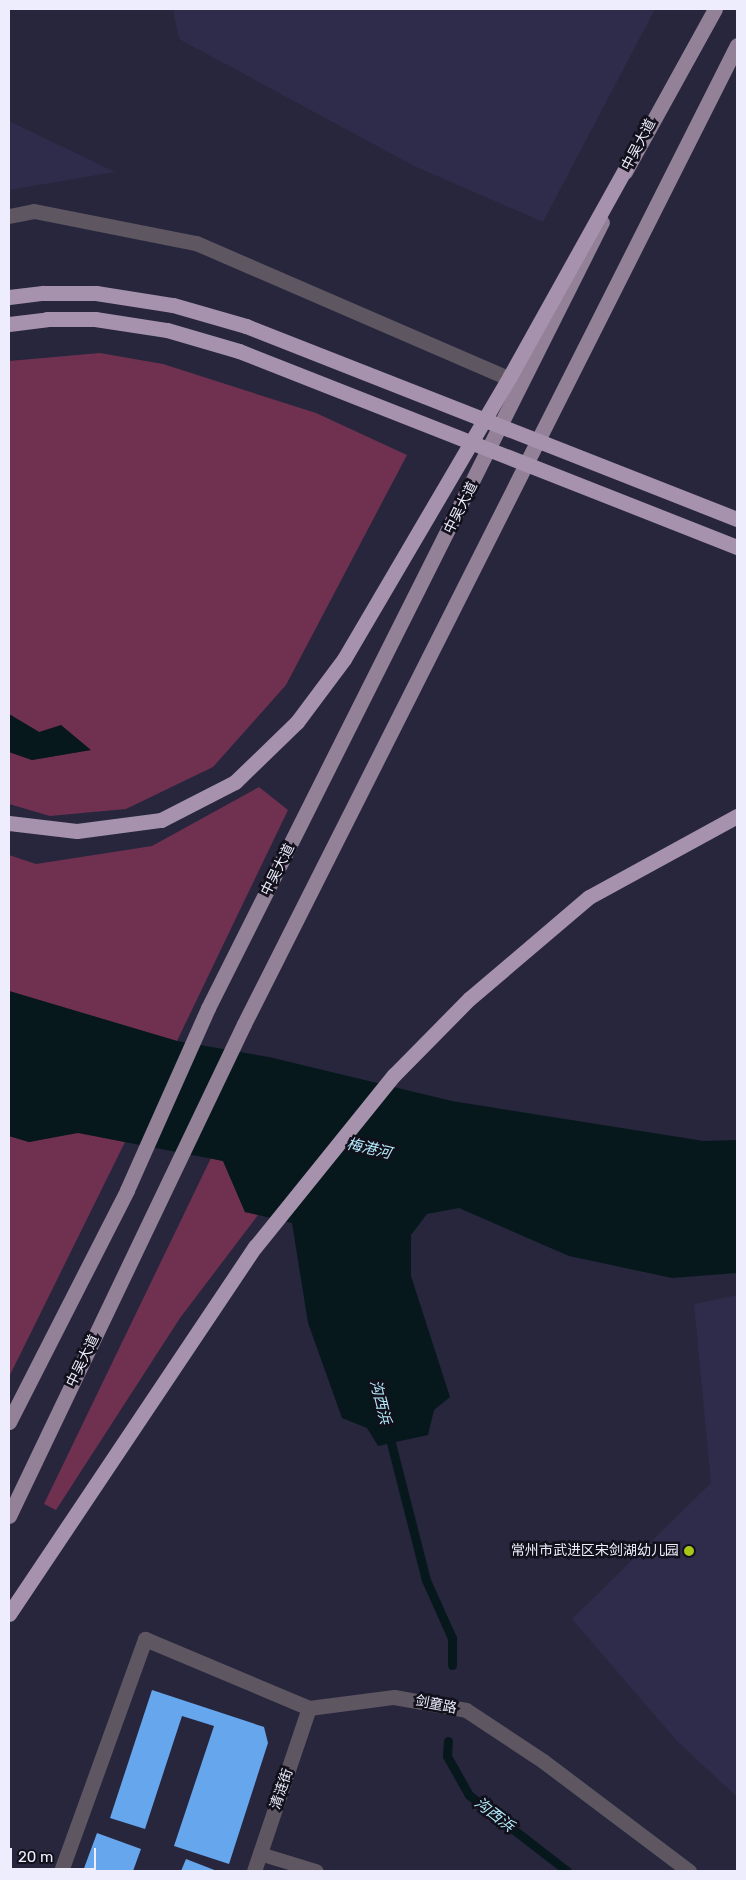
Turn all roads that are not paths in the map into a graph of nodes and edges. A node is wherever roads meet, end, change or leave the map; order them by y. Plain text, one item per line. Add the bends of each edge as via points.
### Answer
1 (714, 9) edge
2 (737, 45) edge
3 (630, 160) junction
4 (9, 216) edge
5 (9, 296) edge
6 (9, 324) edge
7 (510, 376) junction
8 (524, 385) junction
9 (737, 519) edge
10 (737, 547) edge
11 (737, 816) edge
12 (9, 823) edge
13 (9, 1422) edge
14 (9, 1516) edge
15 (9, 1614) edge
16 (310, 1708) junction
17 (260, 1854) junction
18 (61, 1871) edge
19 (254, 1871) edge
20 (316, 1871) edge
21 (690, 1871) edge

1 - 3 main road, 中吴大道
2 - 14 main road, 中吴大道 via 244,1024
3 - 7 highway
3 - 8 main road, 中吴大道
4 - 7 street via 34,211 196,243
5 - 9 highway, bridge via 96,293 173,305 246,326
6 - 10 highway, bridge via 48,319 95,319 167,330 239,351
7 - 8 street
7 - 12 highway via 344,660 297,722 235,782 161,820 77,831
8 - 13 main road, 中吴大道 via 208,1008 127,1190
11 - 15 highway via 589,897 468,999 394,1075 323,1159 191,1337
16 - 17 street, 清涟街
16 - 18 street via 145,1639
16 - 21 street, 剑童路 via 394,1696 466,1710 543,1761
17 - 19 street, 清涟街
17 - 20 lane

